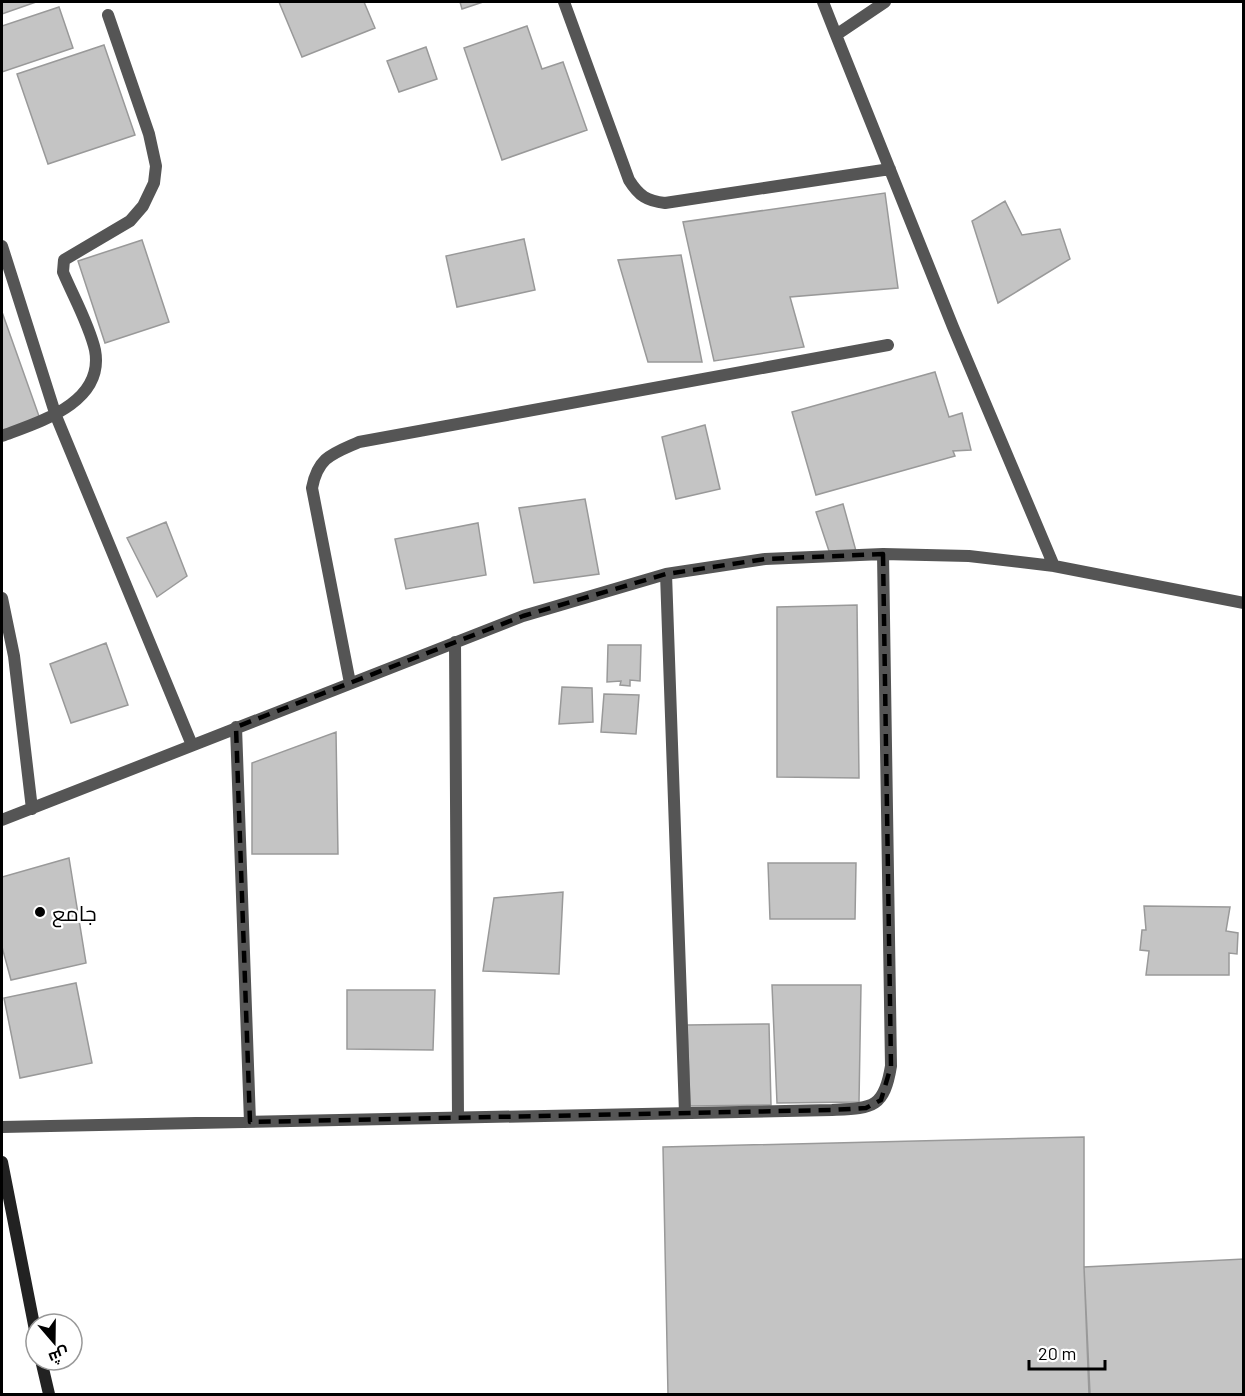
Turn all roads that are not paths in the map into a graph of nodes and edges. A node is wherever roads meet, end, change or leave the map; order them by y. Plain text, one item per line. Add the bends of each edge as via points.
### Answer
1 (564, 2) edge
2 (823, 2) edge
3 (885, 2) edge
4 (108, 15) dead end
5 (836, 35) junction
6 (890, 169) junction
7 (2, 246) edge
8 (888, 345) dead end
9 (56, 416) junction
10 (2, 436) edge
11 (883, 554) junction
12 (1054, 566) junction
13 (666, 574) junction
14 (2, 598) edge
15 (1244, 603) edge
16 (455, 642) junction
17 (350, 683) junction
18 (236, 728) junction
19 (192, 745) junction
20 (33, 809) junction
21 (2, 820) edge
22 (685, 1113) junction
23 (458, 1118) junction
24 (250, 1122) junction
25 (2, 1128) edge
26 (2, 1162) edge
27 (31, 1312) edge
28 (43, 1372) edge
29 (47, 1392) edge

1 - 6 street via 629,180 638,194 650,201 665,203
2 - 5 street
3 - 5 street
4 - 9 street via 149,134 156,166 154,183 130,221 63,260 63,272 95,350 94,370 87,387
5 - 6 street
6 - 12 street
7 - 9 street
8 - 17 street via 359,442 330,455 315,470 312,488
9 - 10 street
9 - 19 street
11 - 12 street via 969,556
11 - 13 street via 765,559
11 - 22 street via 891,1066 888,1088 881,1101 866,1108
12 - 15 street
13 - 16 street via 523,616
13 - 22 street
14 - 20 street via 14,656
16 - 17 street
16 - 23 street
17 - 18 street
18 - 19 street
18 - 24 street
19 - 20 street
20 - 21 street
22 - 23 street
23 - 24 street
24 - 25 street
26 - 27 main road
28 - 29 main road

